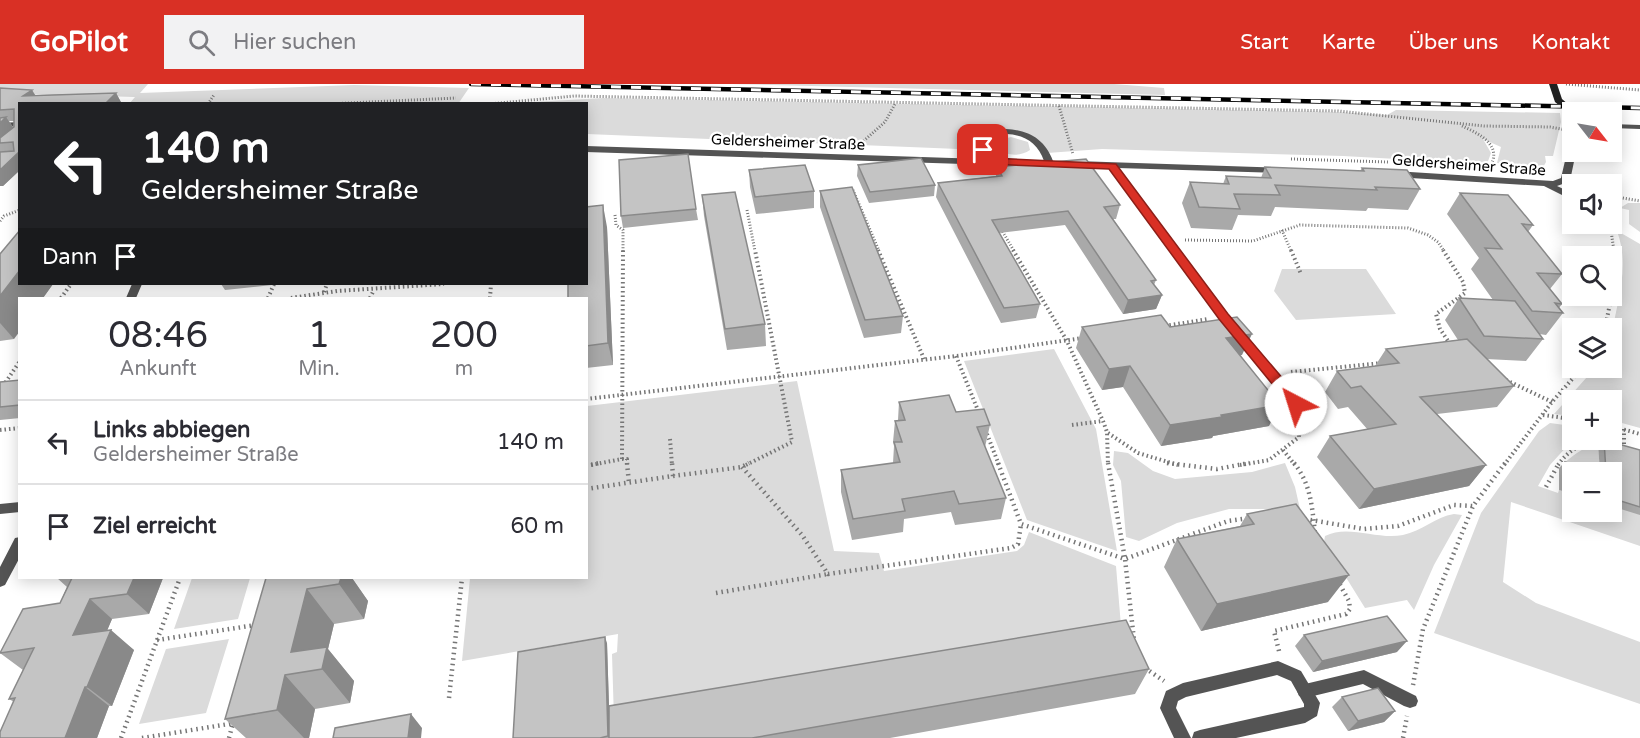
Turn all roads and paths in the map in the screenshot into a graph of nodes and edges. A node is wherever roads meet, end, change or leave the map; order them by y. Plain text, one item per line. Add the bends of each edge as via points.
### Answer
1 (1553, 84) edge
2 (1565, 84) edge
3 (1640, 90) edge
4 (214, 95) dead end
5 (456, 98) dead end
6 (209, 102) edge
7 (370, 102) edge
8 (510, 102) edge
9 (1562, 103) edge
10 (895, 104) junction
11 (1059, 106) junction
12 (1456, 123) junction
13 (18, 124) edge
14 (0, 125) edge
15 (1622, 126) edge
16 (1640, 127) edge
17 (1562, 130) edge
18 (858, 146) dead end
19 (588, 148) edge
20 (988, 161) junction
21 (1569, 162) edge
22 (1049, 163) junction
23 (1076, 164) junction
24 (1112, 166) junction
25 (1488, 168) dead end
26 (1290, 171) edge
27 (1385, 173) edge
28 (1546, 184) junction
29 (854, 190) edge
30 (1562, 192) edge
31 (1622, 198) edge
32 (1640, 201) edge
33 (747, 210) dead end
34 (18, 211) edge
35 (615, 215) dead end
36 (1, 220) edge
37 (1000, 228) edge
38 (1281, 230) junction
39 (1611, 234) edge
40 (1166, 239) junction
41 (1301, 274) dead end
42 (327, 285) edge
43 (371, 285) edge
44 (425, 285) edge
45 (375, 289) junction
46 (368, 290) junction
47 (324, 292) junction
48 (296, 297) edge
49 (371, 297) edge
50 (1223, 316) junction
51 (1608, 318) edge
52 (1156, 327) edge
53 (1089, 337) edge
54 (1067, 341) junction
55 (1451, 345) edge
56 (956, 356) junction
57 (924, 359) junction
58 (1387, 363) edge
59 (18, 364) edge
60 (1271, 374) junction
61 (780, 376) junction
62 (1573, 378) edge
63 (1504, 379) edge
64 (10, 388) edge
65 (1, 389) edge
66 (622, 394) junction
67 (588, 399) edge
68 (1552, 402) junction
69 (1296, 404) joint
70 (1542, 415) junction
71 (1562, 418) edge
72 (982, 421) edge
73 (1103, 421) junction
74 (1072, 425) dead end
75 (18, 428) edge
76 (1624, 429) joint
77 (0, 430) edge
78 (986, 432) edge
79 (1107, 432) junction
80 (1640, 434) edge
81 (670, 440) dead end
82 (1283, 450) junction
83 (1570, 450) edge
84 (1622, 450) edge
85 (622, 459) junction
86 (588, 466) edge
87 (742, 468) junction
88 (673, 476) junction
89 (629, 483) junction
90 (1546, 487) dead end
91 (588, 489) edge
92 (1473, 506) junction
93 (18, 507) edge
94 (0, 509) edge
95 (1256, 517) edge
96 (1293, 518) edge
97 (1314, 520) junction
98 (1021, 524) junction
99 (1316, 540) edge
100 (18, 546) edge
101 (1125, 559) junction
102 (828, 574) junction
103 (180, 579) edge
104 (462, 579) edge
105 (1338, 580) edge
106 (0, 581) edge
107 (716, 593) dead end
108 (266, 624) edge
109 (157, 640) junction
110 (1134, 645) edge
111 (1140, 661) edge
112 (1287, 670) junction
113 (1305, 691) junction
114 (1178, 693) junction
115 (449, 698) dead end
116 (1410, 701) junction
117 (121, 738) edge
118 (142, 738) edge
119 (229, 738) edge
120 (1182, 738) edge
121 (1200, 738) edge
122 (1403, 738) edge

1 - 9 street
2 - 3 path
4 - 6 path
5 - 7 path
8 - 10 path via 574,96
10 - 11 path
10 - 18 path via 887,120
11 - 12 path via 1338,111
11 - 23 path
12 - 17 path
12 - 25 path via 1475,131 1493,147 1495,154
13 - 14 street
15 - 16 street
19 - 20 street, Geldersheimer Straße
20 - 22 street, Geldersheimer Straße
20 - 22 street via 982,154 985,143 1000,132 1012,132 1038,142
21 - 28 street, Geldersheimer Straße via 1565,180
22 - 23 street, Geldersheimer Straße
23 - 24 street, Geldersheimer Straße
24 - 26 street, Geldersheimer Straße
24 - 40 street
27 - 28 street, Geldersheimer Straße
28 - 30 street
29 - 57 path
31 - 32 path
33 - 61 path
34 - 36 path
35 - 66 path via 616,225 623,230
37 - 54 path
38 - 40 path via 1253,241
38 - 41 path
38 - 55 path via 1300,225 1408,228 1438,242 1463,282 1465,293 1436,314
39 - 51 path via 1615,288
40 - 50 street
42 - 47 path
43 - 46 path
44 - 45 path
45 - 46 path
45 - 49 path
46 - 47 path
47 - 48 path
50 - 52 path
50 - 60 street
53 - 54 path
54 - 56 path
54 - 73 path
56 - 57 path
56 - 72 path
57 - 61 path
58 - 60 path
59 - 65 path
60 - 69 street
61 - 66 path
61 - 87 path via 792,442
62 - 68 path
63 - 68 path
64 - 65 path
66 - 67 path
66 - 85 path
68 - 70 path
69 - 82 path via 1301,420 1299,437
70 - 71 path
70 - 92 path
73 - 74 path
73 - 79 path
75 - 77 path
76 - 80 path
76 - 84 path
78 - 98 path
79 - 82 path via 1138,453 1170,464 1217,469 1269,460
79 - 101 path via 1107,459
81 - 88 path
82 - 97 path via 1305,477
83 - 90 path via 1554,468
85 - 86 path
85 - 89 path via 627,459
87 - 88 path
87 - 102 path via 802,535
88 - 89 path
89 - 91 path
92 - 97 path via 1454,505 1398,526 1364,529
92 - 116 path via 1423,629
93 - 94 street
95 - 101 path via 1228,520
96 - 97 path
97 - 99 path
98 - 101 path
98 - 102 path via 1018,544 1011,548
100 - 106 street
101 - 110 path
102 - 107 path
103 - 109 path
104 - 115 path
105 - 112 path via 1349,601 1346,614 1274,631
108 - 109 path
109 - 117 path
111 - 114 path
112 - 113 street
112 - 114 street via 1278,668
113 - 116 street via 1364,677
113 - 121 street via 1312,703 1311,711 1305,715
114 - 120 street via 1172,696 1168,708
116 - 122 path
118 - 119 path via 235,723

